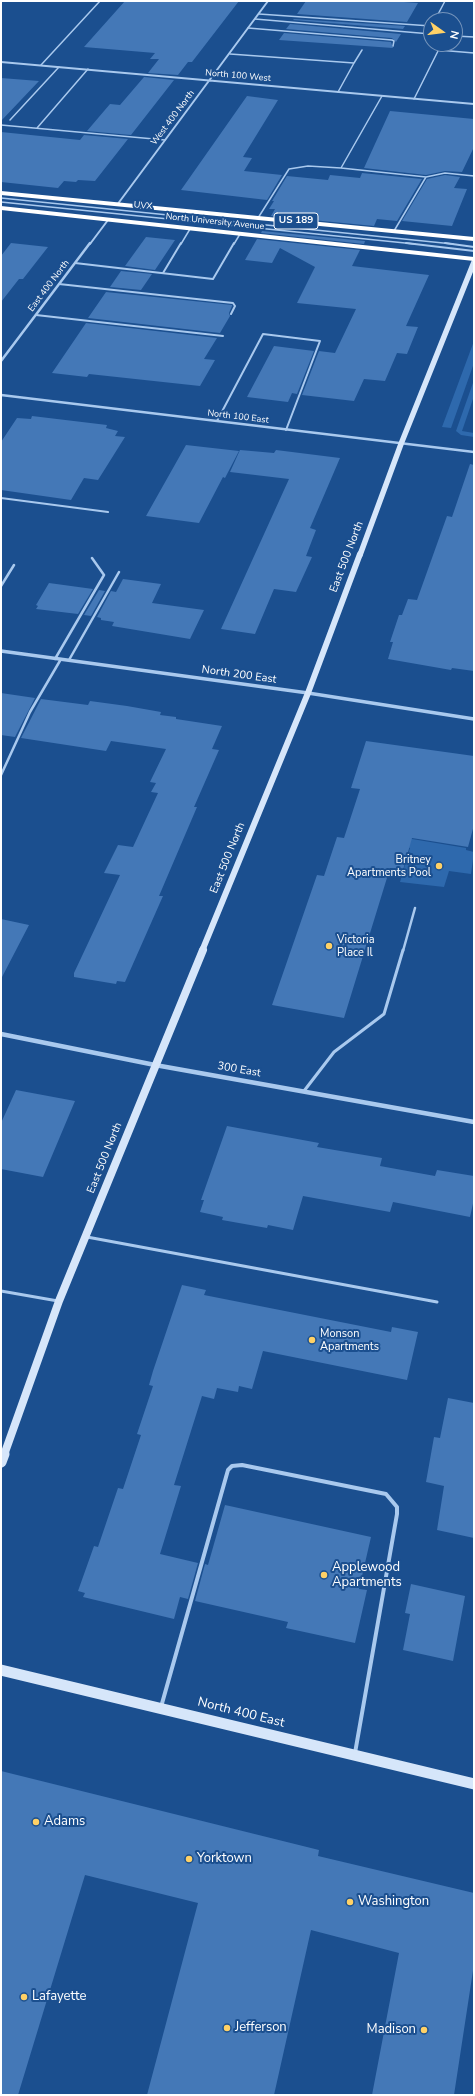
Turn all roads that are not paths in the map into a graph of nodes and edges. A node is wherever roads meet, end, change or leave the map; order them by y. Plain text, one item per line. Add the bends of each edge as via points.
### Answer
1 (100, 1) edge
2 (268, 1) edge
3 (445, 1) edge
4 (439, 12) edge
5 (259, 14) junction
6 (255, 19) junction
7 (423, 26) edge
8 (248, 28) junction
9 (423, 34) edge
10 (463, 36) edge
11 (474, 37) edge
12 (393, 46) dead end
13 (362, 50) dead end
14 (437, 52) edge
15 (456, 52) edge
16 (230, 54) junction
17 (474, 54) edge
18 (1, 62) edge
19 (354, 63) junction
20 (41, 65) junction
21 (59, 67) junction
22 (88, 69) junction
23 (210, 80) junction
24 (338, 92) junction
25 (382, 96) junction
26 (414, 99) junction
27 (474, 104) edge
28 (10, 120) dead end
29 (1, 125) edge
30 (37, 128) junction
31 (166, 140) junction
32 (341, 168) junction
33 (474, 176) edge
34 (426, 177) junction
35 (1, 193) edge
36 (1, 198) edge
37 (1, 202) edge
38 (117, 204) junction
39 (1, 208) edge
40 (258, 218) junction
41 (108, 220) junction
42 (190, 229) junction
43 (394, 231) junction
44 (240, 234) junction
45 (474, 239) edge
46 (474, 247) edge
47 (474, 251) edge
48 (474, 259) edge
49 (474, 262) edge
50 (75, 263) junction
51 (163, 273) junction
52 (59, 284) junction
53 (231, 314) dead end
54 (36, 315) junction
55 (223, 336) dead end
56 (1, 361) edge
57 (1, 395) edge
58 (217, 421) junction
59 (286, 430) junction
60 (402, 444) junction
61 (474, 452) edge
62 (1, 498) edge
63 (108, 512) dead end
64 (92, 558) dead end
65 (14, 565) dead end
66 (119, 572) dead end
67 (1, 586) edge
68 (1, 651) edge
69 (54, 659) junction
70 (61, 659) junction
71 (69, 660) junction
72 (308, 693) junction
73 (474, 719) edge
74 (1, 775) edge
75 (415, 908) dead end
76 (1, 1034) edge
77 (155, 1065) junction
78 (304, 1091) junction
79 (474, 1122) edge
80 (86, 1236) junction
81 (1, 1291) edge
82 (59, 1301) junction
83 (437, 1302) dead end
84 (1, 1462) edge
85 (1, 1670) edge
86 (161, 1708) junction
87 (355, 1755) junction
88 (474, 1784) edge

1 - 20 lane
2 - 5 street, West 400 North
3 - 4 lane
5 - 6 street, West 400 North
5 - 7 lane
6 - 8 street, West 400 North
6 - 9 lane
8 - 12 lane via 392,40
8 - 16 street, West 400 North
10 - 11 lane
13 - 19 lane
14 - 26 lane
15 - 17 lane
16 - 19 lane
16 - 23 street, West 400 North
18 - 20 street, North 100 West
19 - 24 lane
20 - 21 street, North 100 West
21 - 22 street, North 100 West
21 - 28 lane
22 - 23 street, North 100 West
22 - 30 lane
23 - 24 street, North 100 West
23 - 31 street, West 400 North
24 - 25 street, North 100 West
25 - 26 street, North 100 West
25 - 32 lane
26 - 27 street, North 100 West
29 - 30 lane
30 - 31 lane
31 - 38 street, West 400 North
32 - 34 lane
32 - 40 lane via 308,166 289,169
33 - 34 lane via 445,174
34 - 43 lane
35 - 38 highway, North University Avenue / US 189
36 - 46 lane, UVX via 388,236
37 - 47 lane, UVX via 294,230
38 - 40 highway, North University Avenue / US 189
39 - 41 highway, North University Avenue / US 189
40 - 43 highway, North University Avenue / US 189
41 - 42 highway, North University Avenue / US 189
41 - 50 street, East 400 North
42 - 44 highway, North University Avenue / US 189
42 - 51 lane
43 - 45 highway, North University Avenue / US 189
44 - 48 highway, North University Avenue / US 189
44 - 51 lane via 213,278
49 - 60 street, East 500 North
50 - 51 lane
50 - 52 street, East 400 North
52 - 53 lane via 233,303 235,306
52 - 54 street, East 400 North
54 - 55 lane
54 - 56 street, East 400 North
57 - 58 street, North 100 East
58 - 59 street, North 100 East
58 - 59 lane via 263,334 320,341
59 - 60 street, North 100 East
60 - 61 street, North 100 East
60 - 72 street, East 500 North
62 - 63 lane
64 - 69 lane via 104,574
65 - 67 lane
66 - 71 lane
68 - 69 street, North 200 East
69 - 70 street, North 200 East
70 - 71 street, North 200 East
70 - 74 lane via 30,712
71 - 72 street, North 200 East
72 - 73 street, North 200 East
72 - 77 street, East 500 North
75 - 78 lane via 384,1014 334,1052
76 - 77 street, 300 East
77 - 78 street, 300 East
77 - 80 street, East 500 North
78 - 79 street, 300 East
80 - 82 street, East 500 North
80 - 83 lane
81 - 82 lane
82 - 84 street, East 500 North
85 - 86 street, North 400 East
86 - 87 street, North 400 East
86 - 87 lane via 228,1470 232,1466 242,1465 386,1494 397,1507 397,1514
87 - 88 street, North 400 East

